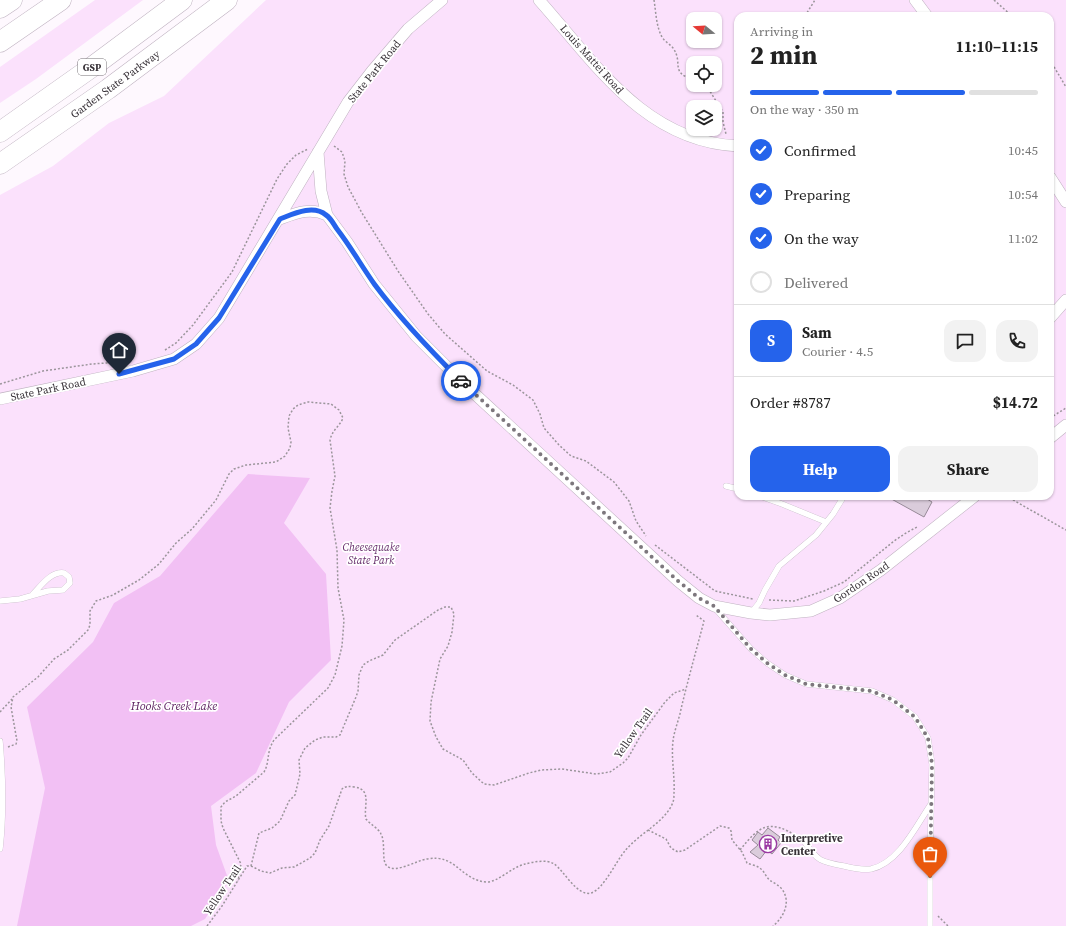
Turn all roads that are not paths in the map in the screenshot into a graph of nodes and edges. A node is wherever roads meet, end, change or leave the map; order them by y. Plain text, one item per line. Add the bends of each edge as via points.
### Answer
1 (12, 0) edge
2 (61, 0) edge
3 (182, 0) edge
4 (227, 0) edge
5 (442, 0) edge
6 (539, 0) edge
7 (915, 0) edge
8 (0, 8) edge
9 (924, 12) edge
10 (0, 42) edge
11 (51, 130) junction
12 (0, 132) edge
13 (734, 146) edge
14 (314, 150) junction
15 (0, 164) edge
16 (0, 173) edge
17 (1054, 183) edge
18 (1066, 202) edge
19 (326, 215) junction
20 (280, 219) junction
21 (1066, 300) edge
22 (1054, 314) edge
23 (1, 399) edge
24 (1066, 425) edge
25 (1054, 435) edge
26 (726, 486) dead end
27 (734, 488) edge
28 (771, 500) edge
29 (841, 500) edge
30 (970, 500) edge
31 (826, 522) junction
32 (33, 594) junction
33 (0, 601) edge
34 (714, 606) junction
35 (751, 613) junction
36 (0, 741) edge
37 (1, 750) edge
38 (931, 803) junction
39 (804, 841) road end
40 (0, 849) edge
41 (930, 926) edge

1 - 8 highway
2 - 10 highway
3 - 12 highway, GSP via 92,68
4 - 11 highway, Garden State Parkway / GSP
5 - 14 street, State Park Road via 408,29 372,71
6 - 13 street, Louis Mattei Road via 610,81 643,112 671,130 694,139
7 - 9 street
11 - 15 highway, Garden State Parkway / GSP
11 - 16 highway
14 - 19 street
14 - 20 street, State Park Road
17 - 18 street
19 - 20 street via 308,210
19 - 34 street, Gordon Road via 374,284 416,336 465,385 683,586
20 - 23 street, State Park Road via 219,318 196,344 184,353 174,359 133,372
21 - 22 street
24 - 25 street
26 - 27 lane
28 - 31 lane
29 - 31 lane
30 - 35 street, Gordon Road via 882,570 840,598 811,611 770,615
31 - 35 lane via 816,535 779,566
32 - 32 lane via 63,590 70,583 69,577 64,573 56,573
32 - 33 lane
34 - 35 street, Gordon Road
34 - 38 lane via 751,649 785,675 806,684 872,691 893,700 915,717 928,738 932,764
36 - 37 lane
37 - 40 lane via 3,797
38 - 39 lane via 897,853 890,860 871,869 827,863 818,859
38 - 41 lane

